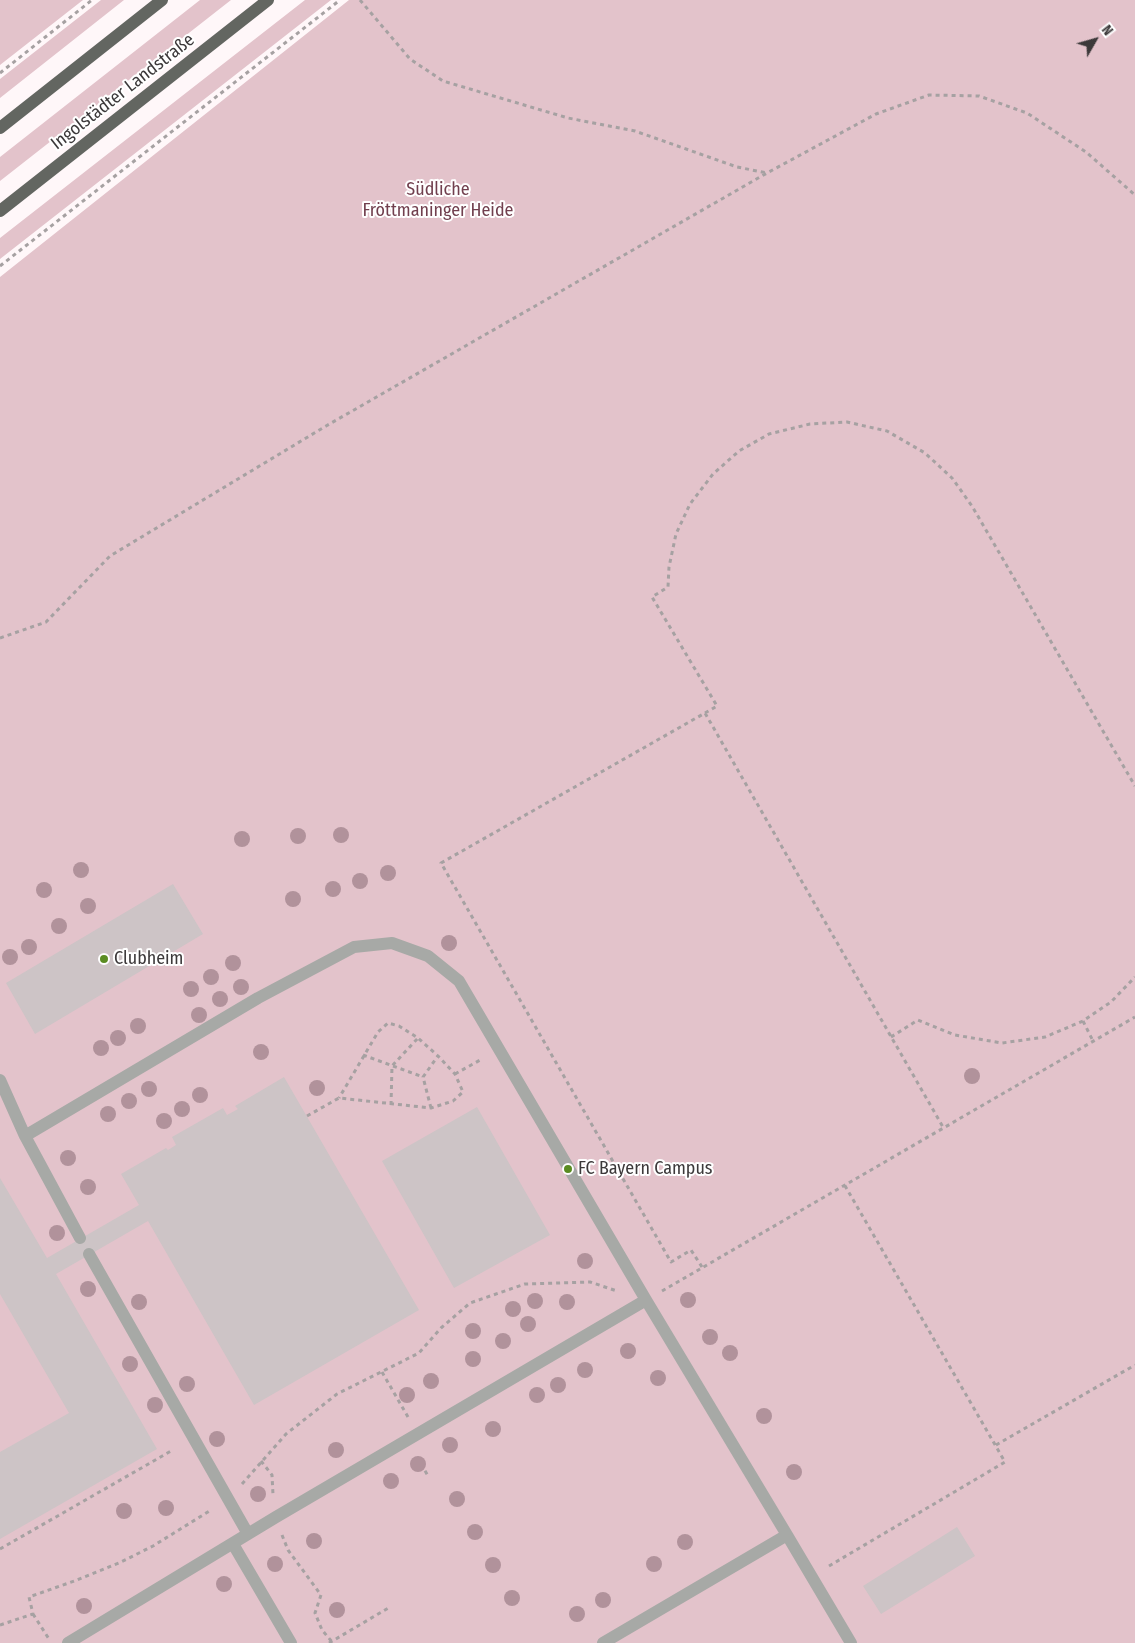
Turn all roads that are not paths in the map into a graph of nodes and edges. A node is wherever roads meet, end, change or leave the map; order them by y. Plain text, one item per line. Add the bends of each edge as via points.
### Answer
1 (162, 0) edge
2 (268, 0) edge
3 (0, 128) edge
4 (0, 211) edge
5 (0, 1080) edge
6 (25, 1136) junction
7 (80, 1238) dead end
8 (90, 1254) dead end
9 (646, 1300) junction
10 (248, 1534) junction
11 (787, 1536) junction
12 (232, 1544) junction
13 (68, 1643) edge
14 (291, 1643) edge
15 (603, 1643) edge
16 (851, 1643) edge

1 - 3 main road
2 - 4 main road, Ingolstädter Landstraße
5 - 6 lane
6 - 7 lane
6 - 9 lane via 258,998 354,947 392,943 428,956 459,981
8 - 10 lane
9 - 10 lane
9 - 11 lane
10 - 12 lane
11 - 15 lane
11 - 16 lane
12 - 13 lane
12 - 14 lane

